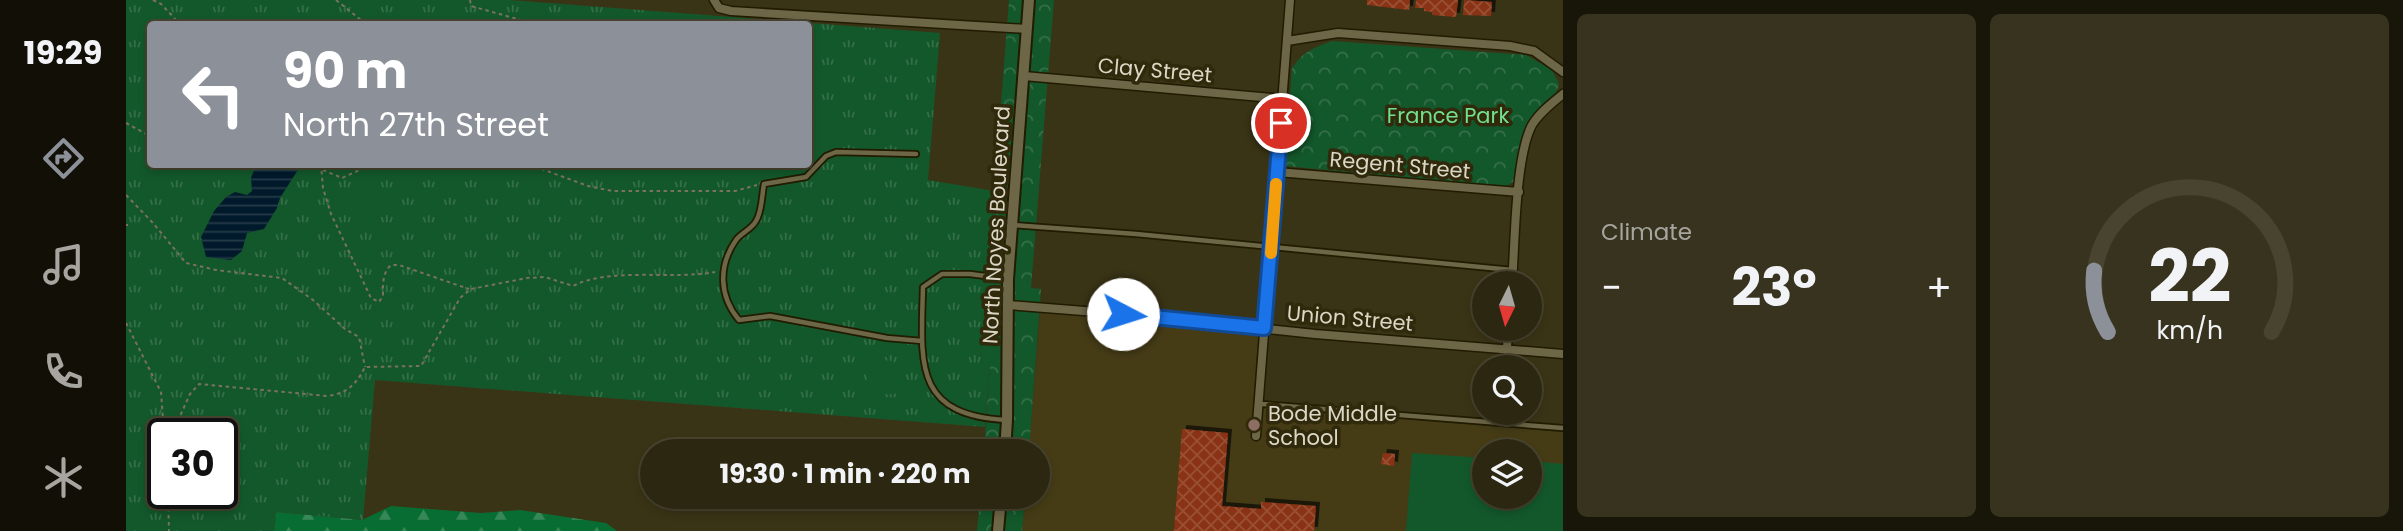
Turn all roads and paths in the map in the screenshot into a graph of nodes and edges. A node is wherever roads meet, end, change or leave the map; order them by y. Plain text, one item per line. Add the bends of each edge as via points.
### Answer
1 (153, 0) edge
2 (470, 0) edge
3 (713, 0) edge
4 (1029, 0) edge
5 (1290, 0) edge
6 (338, 1) edge
7 (177, 21) edge
8 (362, 21) edge
9 (524, 21) edge
10 (1027, 29) junction
11 (1287, 41) junction
12 (1563, 72) edge
13 (1024, 76) junction
14 (1563, 94) edge
15 (1283, 99) junction
16 (126, 123) edge
17 (147, 134) edge
18 (916, 154) dead end
19 (364, 168) edge
20 (539, 168) edge
21 (321, 169) joint
22 (1277, 173) junction
23 (764, 184) junction
24 (1519, 192) junction
25 (126, 195) edge
26 (1012, 225) junction
27 (1271, 247) junction
28 (1513, 270) joint
29 (723, 271) junction
30 (1008, 279) junction
31 (471, 289) junction
32 (1008, 305) junction
33 (126, 323) edge
34 (1264, 328) junction
35 (922, 341) junction
36 (1507, 341) edge
37 (1507, 348) junction
38 (1563, 354) edge
39 (1506, 355) edge
40 (365, 367) junction
41 (1259, 402) junction
42 (163, 418) edge
43 (179, 418) edge
44 (1007, 421) junction
45 (1472, 421) edge
46 (1525, 425) edge
47 (1563, 428) edge
48 (1256, 436) dead end
49 (1006, 439) edge
50 (168, 509) edge
51 (1000, 509) edge
52 (169, 531) edge
53 (998, 531) edge

1 - 7 path
2 - 9 path via 471,6
3 - 10 street via 719,8 732,11
4 - 10 street, North Noyes Boulevard
5 - 11 street
6 - 8 path
10 - 13 street, North Noyes Boulevard
11 - 12 street via 1338,33 1510,46 1534,51
11 - 15 street
13 - 15 street, Clay Street
13 - 26 street, North Noyes Boulevard
14 - 24 street via 1531,128
15 - 22 street
16 - 17 path
18 - 23 lane via 836,152 806,177
19 - 21 path via 342,178
20 - 23 path via 612,191 735,191
21 - 31 path via 331,214 371,298 379,302 383,296 386,269 391,265
22 - 24 street, Regent Street
22 - 27 street
23 - 29 lane via 757,221 738,238
24 - 28 street
25 - 40 path via 186,263 282,278 313,300 359,337
26 - 27 lane
26 - 30 street, North Noyes Boulevard
27 - 28 lane
27 - 34 street
29 - 31 path via 612,277 573,286 545,277 527,278
29 - 35 lane via 723,290 739,320 770,316
30 - 32 street, North Noyes Boulevard
30 - 35 lane via 942,274 923,287
31 - 40 path via 460,298 421,366
32 - 34 street, Union Street
32 - 44 street, North Noyes Boulevard
33 - 42 path via 161,391
34 - 37 street, Union Street
34 - 41 street
35 - 44 lane via 928,380 944,404 960,412
36 - 37 street
37 - 38 street, Union Street
37 - 39 lane
40 - 43 path via 342,395 199,384
41 - 45 lane
41 - 48 street
44 - 49 street, North Noyes Boulevard
46 - 47 lane
50 - 52 path
51 - 53 street

